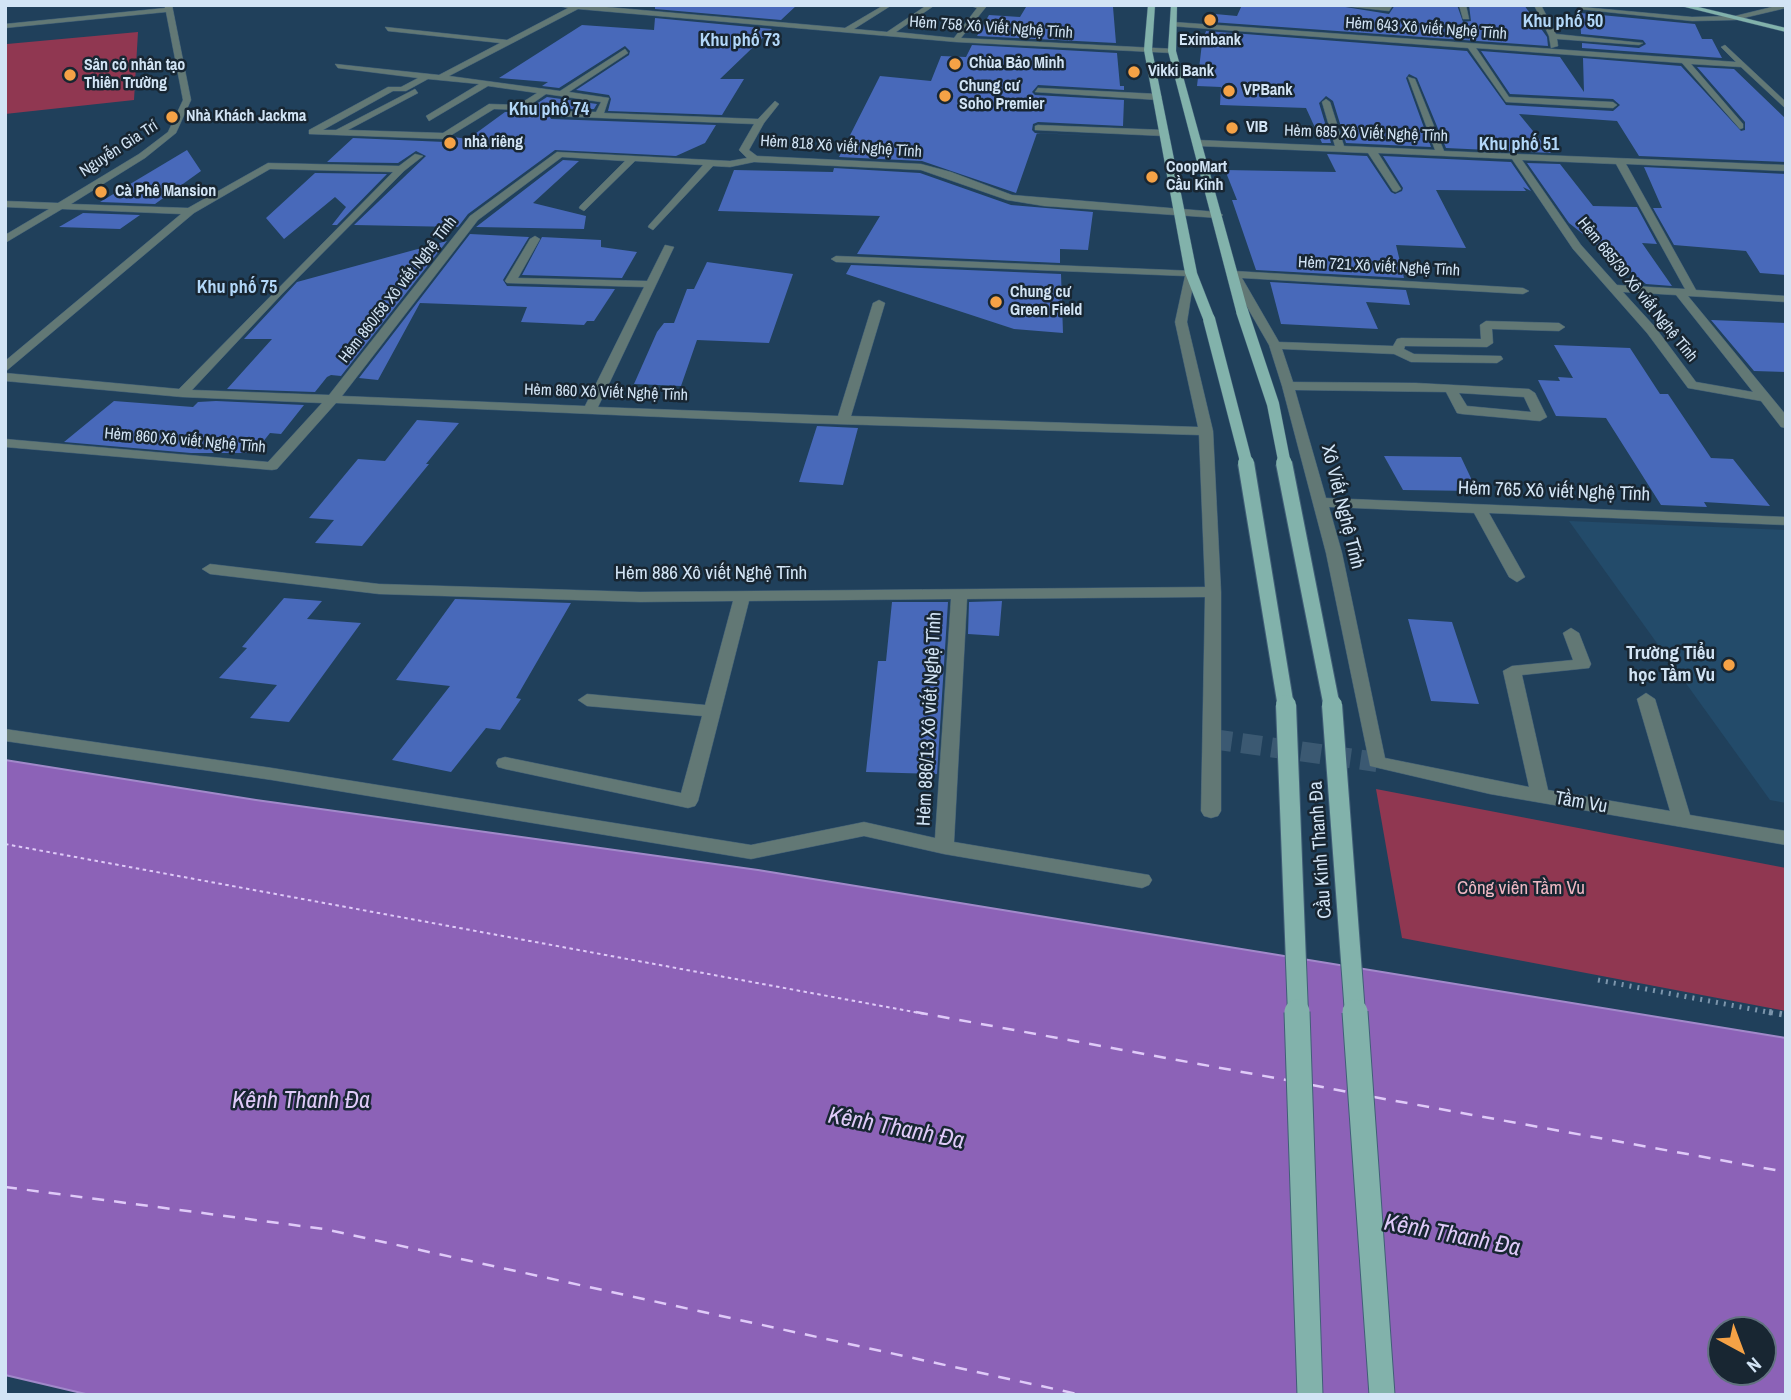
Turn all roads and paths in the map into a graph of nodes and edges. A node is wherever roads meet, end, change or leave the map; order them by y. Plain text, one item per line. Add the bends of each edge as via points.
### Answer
1 (557, 5) edge
2 (889, 5) edge
3 (932, 5) edge
4 (971, 5) edge
5 (1152, 5) edge
6 (1174, 5) edge
7 (1339, 5) edge
8 (1390, 5) edge
9 (1462, 5) edge
10 (1537, 5) edge
11 (1681, 5) edge
12 (1786, 6) edge
13 (576, 7) edge
14 (169, 8) edge
15 (1582, 9) dead end
16 (697, 11) dead end
17 (686, 17) junction
18 (1466, 17) dead end
19 (1735, 18) junction
20 (1546, 23) junction
21 (1173, 24) junction
22 (1560, 25) dead end
23 (5, 26) edge
24 (388, 29) dead end
25 (1786, 30) edge
26 (845, 31) junction
27 (887, 34) junction
28 (1553, 36) junction
29 (956, 40) junction
30 (509, 42) junction
31 (1639, 43) dead end
32 (1471, 46) junction
33 (1725, 47) dead end
34 (1148, 50) junction
35 (625, 51) dead end
36 (1172, 51) junction
37 (1555, 53) junction
38 (1685, 62) junction
39 (1742, 65) junction
40 (338, 66) dead end
41 (425, 77) junction
42 (438, 79) junction
43 (1411, 79) dead end
44 (487, 83) junction
45 (546, 90) junction
46 (1038, 90) dead end
47 (562, 93) junction
48 (1158, 97) junction
49 (1326, 102) dead end
50 (775, 104) dead end
51 (1613, 105) dead end
52 (1786, 107) edge
53 (551, 113) dead end
54 (599, 115) junction
55 (429, 118) dead end
56 (760, 122) junction
57 (1740, 126) dead end
58 (1038, 128) dead end
59 (336, 133) junction
60 (1164, 133) junction
61 (1198, 143) junction
62 (1340, 148) junction
63 (1371, 150) junction
64 (1440, 152) junction
65 (1514, 155) junction
66 (418, 156) dead end
67 (633, 158) junction
68 (754, 159) junction
69 (1619, 160) junction
70 (710, 163) junction
71 (1786, 168) edge
72 (401, 170) junction
73 (1396, 189) dead end
74 (5, 204) edge
75 (60, 205) junction
76 (584, 208) dead end
77 (190, 211) junction
78 (1180, 213) junction
79 (1217, 215) junction
80 (653, 227) dead end
81 (535, 239) dead end
82 (5, 240) edge
83 (669, 247) dead end
84 (835, 259) dead end
85 (1191, 273) junction
86 (1234, 274) junction
87 (651, 284) junction
88 (1613, 288) junction
89 (1523, 290) dead end
90 (1685, 292) junction
91 (1786, 299) edge
92 (879, 303) dead end
93 (1242, 311) joint
94 (1559, 327) dead end
95 (1275, 345) junction
96 (1397, 351) junction
97 (1497, 359) dead end
98 (5, 368) edge
99 (5, 377) edge
100 (1288, 386) junction
101 (1450, 389) junction
102 (182, 393) junction
103 (1765, 398) junction
104 (333, 399) junction
105 (590, 410) junction
106 (843, 420) junction
107 (1786, 424) edge
108 (1206, 431) junction
109 (5, 443) edge
110 (1321, 502) junction
111 (1479, 509) junction
112 (1786, 521) edge
113 (210, 569) dead end
114 (1517, 578) dead end
115 (1213, 592) junction
116 (958, 594) junction
117 (742, 596) junction
118 (1571, 633) dead end
119 (1646, 699) dead end
120 (587, 700) dead end
121 (712, 710) junction
122 (5, 735) edge
123 (1377, 762) joint
124 (505, 763) dead end
125 (1540, 796) junction
126 (1211, 811) dead end
127 (1682, 820) junction
128 (1786, 838) edge
129 (944, 846) junction
130 (1142, 880) dead end
131 (1598, 981) dead end
132 (1786, 1015) edge
133 (1310, 1395) edge
134 (1382, 1395) edge

1 - 13 street, Hẻm 758 Xô Viết Nghệ Tĩnh
2 - 26 street
3 - 27 street
4 - 29 street via 982,7
5 - 34 main road
6 - 21 main road, Xô Viết Nghệ Tĩnh
7 - 8 street via 1390,9
9 - 18 street
10 - 20 street
11 - 19 main road
12 - 19 street
13 - 17 street, Hẻm 758 Xô Viết Nghệ Tĩnh
13 - 30 street
14 - 23 street
14 - 75 street, Nguyễn Gia Trí via 187,100 172,133
15 - 19 street via 1692,19
16 - 17 street
17 - 26 street, Hẻm 758 Xô Viết Nghệ Tĩnh
19 - 25 main road
20 - 22 street
20 - 28 street
21 - 32 street, Hẻm 643 Xô viết Nghệ Tĩnh
21 - 36 main road, Xô Viết Nghệ Tĩnh
24 - 30 street
26 - 27 street, Hẻm 758 Xô Viết Nghệ Tĩnh
27 - 29 street, Hẻm 758 Xô Viết Nghệ Tĩnh
28 - 31 street
28 - 37 street
29 - 34 street, Hẻm 758 Xô Viết Nghệ Tĩnh
30 - 42 street
32 - 37 street, Hẻm 643 Xô viết Nghệ Tĩnh
32 - 51 street via 1506,99
33 - 39 street
34 - 36 street, Hẻm 758 Xô Viết Nghệ Tĩnh
34 - 48 main road
35 - 47 street
36 - 61 main road, Xô Viết Nghệ Tĩnh
37 - 38 street, Hẻm 643 Xô viết Nghệ Tĩnh
38 - 39 street, Hẻm 643 Xô viết Nghệ Tĩnh
38 - 57 street
39 - 52 street
40 - 41 street
41 - 42 street
41 - 59 street via 403,89 391,89 312,132
42 - 44 street
42 - 59 street
43 - 64 street
44 - 45 street
44 - 55 street
45 - 47 street
45 - 59 street via 520,108 492,106 445,136
46 - 48 street
47 - 54 street via 606,100
48 - 60 main road
49 - 62 street
50 - 56 street, Hẻm 818 Xô viết Nghệ Tĩnh
53 - 54 street, Hẻm 818 Xô viết Nghệ Tĩnh
54 - 56 street, Hẻm 818 Xô viết Nghệ Tĩnh
56 - 68 street, Hẻm 818 Xô viết Nghệ Tĩnh via 744,150
58 - 60 street
60 - 78 main road
61 - 62 street, Hẻm 685 Xô Viết Nghệ Tĩnh
61 - 79 main road, Xô Viết Nghệ Tĩnh
62 - 63 street, Hẻm 685 Xô Viết Nghệ Tĩnh
63 - 64 street, Hẻm 685 Xô Viết Nghệ Tĩnh
63 - 73 street
64 - 65 street, Hẻm 685 Xô Viết Nghệ Tĩnh
65 - 69 street, Hẻm 685 Xô Viết Nghệ Tĩnh
65 - 88 street, Hẻm 685/30 Xô viết Nghệ Tĩnh via 1577,247
66 - 72 street
67 - 70 street
67 - 76 street
67 - 104 street, Hẻm 860/58 Xô viết Nghệ Tĩnh via 560,154 474,218
68 - 70 street
68 - 78 street, Hẻm 818 Xô viết Nghệ Tĩnh via 921,167 1010,198
69 - 71 street, Hẻm 685 Xô Viết Nghệ Tĩnh
69 - 90 street, Hẻm 685/30 Xô viết Nghệ Tĩnh
70 - 80 street
72 - 77 street via 268,166
72 - 102 street
74 - 75 street
75 - 77 street
75 - 82 street, Nguyễn Gia Trí
77 - 98 street
78 - 79 street, Hẻm 818 Xô viết Nghệ Tĩnh
78 - 85 main road
79 - 86 main road, Xô Viết Nghệ Tĩnh
81 - 87 street via 511,281
83 - 87 street
84 - 85 street
85 - 108 street via 1181,323
85 - 133 main road, Cầu Kinh Thanh Đa, bridge via 1209,319 1250,474 1288,721
86 - 89 street, Hẻm 721 Xô viết Nghệ Tĩnh
86 - 93 main road, Xô Viết Nghệ Tĩnh
86 - 95 street, Xô Viết Nghệ Tĩnh
87 - 105 street
88 - 90 street
88 - 103 street, Hẻm 685/30 Xô viết Nghệ Tĩnh via 1692,385
90 - 91 street
90 - 103 street, Hẻm 685/30 Xô viết Nghệ Tĩnh
92 - 106 street
93 - 134 main road, Cầu Kinh Thanh Đa, bridge via 1273,404 1334,718
94 - 96 street via 1486,325 1487,343 1401,342
95 - 96 street
95 - 100 street, Xô Viết Nghệ Tĩnh
96 - 97 street via 1411,358
99 - 102 street, Hẻm 860 Xô Viết Nghệ Tĩnh
100 - 101 street
100 - 110 street, Xô Viết Nghệ Tĩnh
101 - 101 street via 1529,393 1540,417 1462,410
102 - 104 street, Hẻm 860 Xô Viết Nghệ Tĩnh
103 - 107 street, Hẻm 685/30 Xô viết Nghệ Tĩnh
104 - 105 street, Hẻm 860 Xô Viết Nghệ Tĩnh
104 - 109 street, Hẻm 860 Xô viết Nghệ Tĩnh via 272,466
105 - 106 street, Hẻm 860 Xô Viết Nghệ Tĩnh
106 - 108 street, Hẻm 860 Xô Viết Nghệ Tĩnh
108 - 115 street
110 - 111 street, Hẻm 765 Xô viết Nghệ Tĩnh
110 - 123 street, Xô Viết Nghệ Tĩnh
111 - 112 street, Hẻm 765 Xô viết Nghệ Tĩnh
111 - 114 street
113 - 117 street, Hẻm 886 Xô viết Nghệ Tĩnh via 379,589
115 - 116 street, Hẻm 886 Xô viết Nghệ Tĩnh
115 - 126 street
116 - 117 street, Hẻm 886 Xô viết Nghệ Tĩnh
116 - 129 street, Hẻm 886/13 Xô viết Nghệ Tĩnh
117 - 121 street
118 - 125 street via 1583,664 1513,671
119 - 127 street
120 - 121 street
121 - 124 street via 688,801
122 - 129 street via 751,852 864,829
123 - 125 street, Tầm Vu
125 - 127 street, Tầm Vu
127 - 128 street, Tầm Vu
129 - 130 street
131 - 132 path

